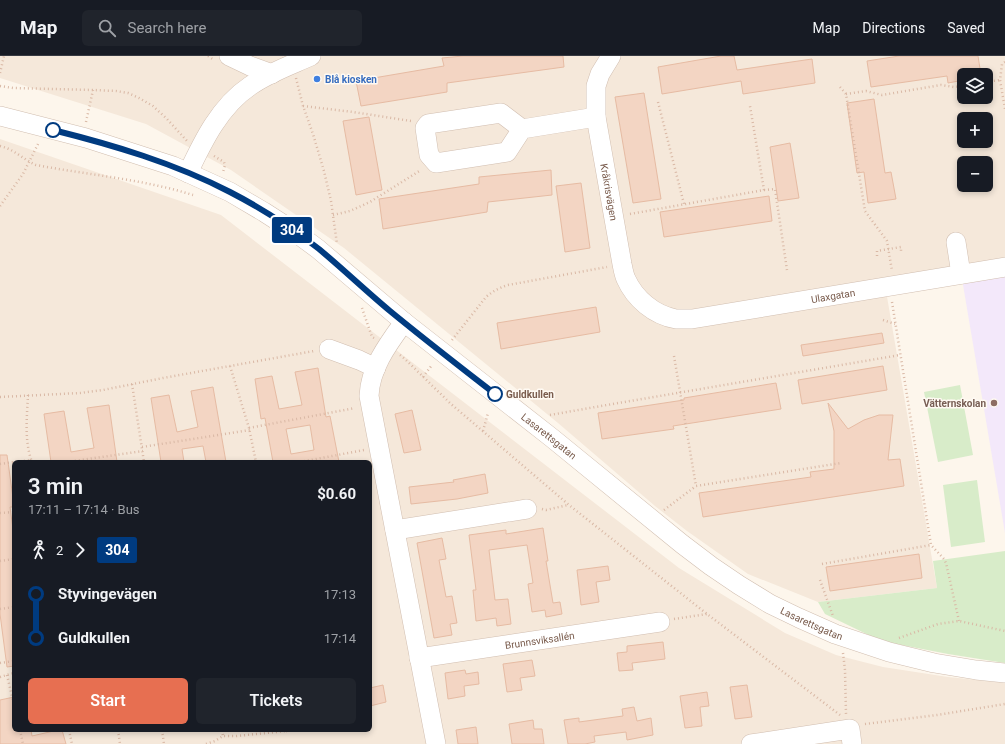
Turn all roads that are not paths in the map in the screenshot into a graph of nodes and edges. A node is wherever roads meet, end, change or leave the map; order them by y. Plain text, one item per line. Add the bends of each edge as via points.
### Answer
1 (229, 56) edge
2 (311, 56) edge
3 (611, 56) edge
4 (272, 74) junction
5 (0, 116) edge
6 (596, 117) junction
7 (522, 129) junction
8 (188, 173) junction
9 (956, 242) dead end
10 (1005, 267) edge
11 (961, 274) junction
12 (662, 315) joint
13 (404, 322) junction
14 (329, 349) road end
15 (376, 368) junction
16 (527, 509) road end
17 (395, 530) junction
18 (660, 622) road end
19 (419, 658) junction
20 (1005, 673) edge
21 (852, 729) edge
22 (436, 744) edge
23 (751, 744) edge

1 - 4 street
2 - 4 street
3 - 6 street, Kråkrisvägen via 596,86
4 - 8 street via 250,86 221,114 200,147
5 - 8 street, Lasarettsgatan via 86,138
6 - 7 street
6 - 12 street, Kråkrisvägen via 626,278 635,294 647,306
7 - 7 street via 501,113 428,124 425,128 429,154 436,163 507,152
8 - 13 street, Lasarettsgatan via 230,192 295,232
9 - 11 street
10 - 11 street, Ulaxgatan
11 - 12 street, Ulaxgatan via 692,319
13 - 15 street via 387,346
13 - 20 street, Lasarettsgatan via 739,586 770,604 835,634 890,652 934,663
14 - 15 street
15 - 17 street via 370,386 370,405
16 - 17 street
17 - 19 street
18 - 19 street, Brunnsviksallén
19 - 22 street
21 - 23 street

